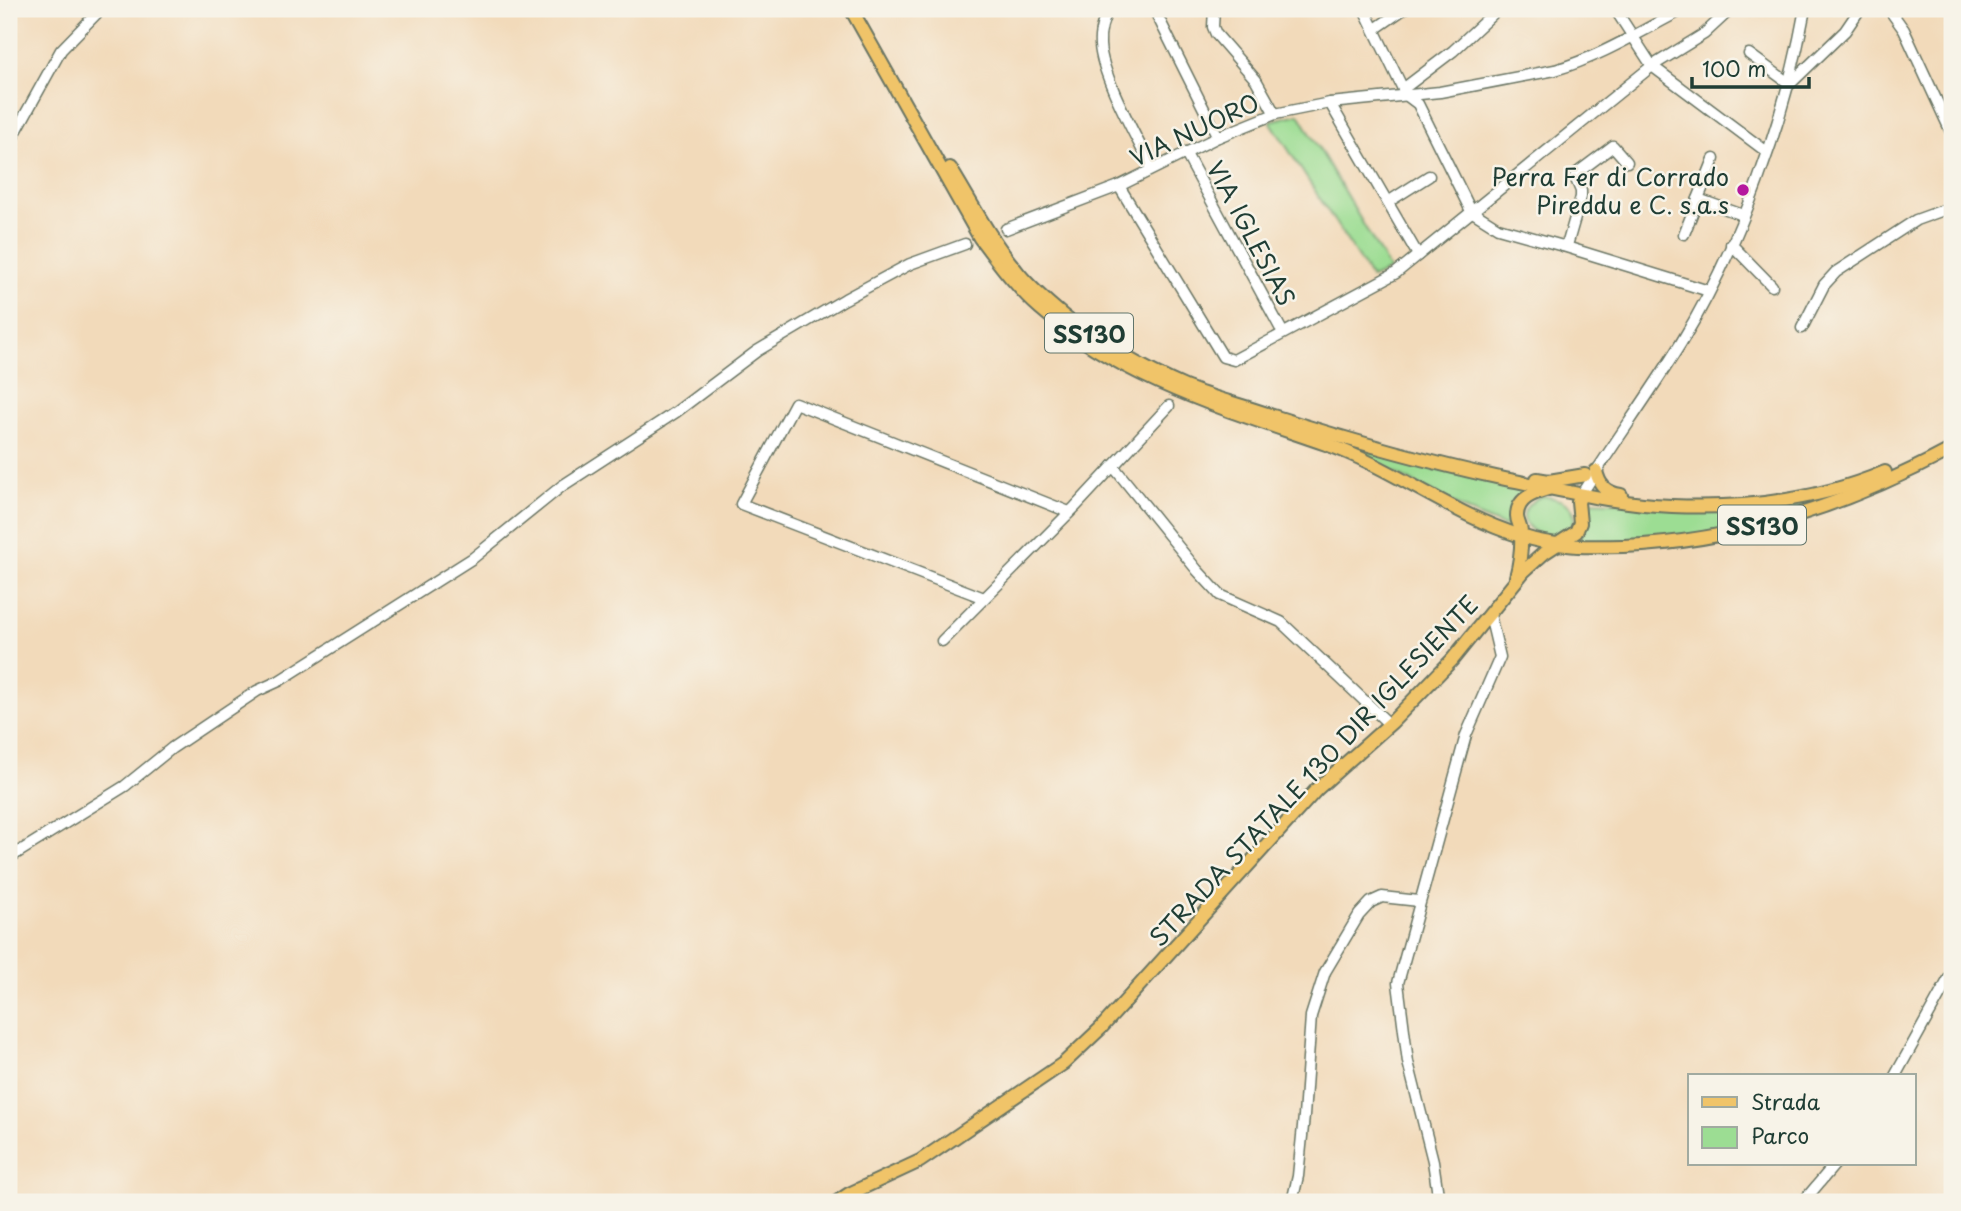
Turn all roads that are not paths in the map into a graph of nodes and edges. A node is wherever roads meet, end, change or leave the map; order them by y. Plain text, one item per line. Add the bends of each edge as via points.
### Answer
1 (102, 9) edge
2 (852, 9) edge
3 (860, 9) edge
4 (1109, 9) edge
5 (1154, 9) edge
6 (1214, 9) edge
7 (1364, 9) edge
8 (1404, 9) edge
9 (1498, 9) edge
10 (1615, 9) edge
11 (1684, 9) edge
12 (1731, 9) edge
13 (1805, 9) edge
14 (1860, 9) edge
15 (1889, 9) edge
16 (1374, 30) junction
17 (1632, 35) junction
18 (1749, 54) dead end
19 (1651, 66) junction
20 (1790, 84) junction
21 (1405, 92) junction
22 (1330, 103) junction
23 (1275, 114) junction
24 (1952, 134) edge
25 (1218, 136) junction
26 (9, 144) edge
27 (1185, 152) junction
28 (1767, 152) junction
29 (1714, 159) dead end
30 (1627, 162) dead end
31 (1152, 169) junction
32 (1429, 176) dead end
33 (1119, 186) junction
34 (1698, 200) junction
35 (1388, 202) junction
36 (1952, 207) edge
37 (1471, 211) junction
38 (1743, 215) junction
39 (1006, 229) dead end
40 (1684, 234) dead end
41 (965, 244) dead end
42 (1731, 244) junction
43 (1563, 246) junction
44 (1418, 255) junction
45 (1772, 286) dead end
46 (1709, 291) junction
47 (1802, 328) dead end
48 (1283, 333) junction
49 (1169, 406) dead end
50 (1952, 441) edge
51 (1952, 449) edge
52 (1113, 466) junction
53 (1593, 471) junction
54 (1491, 476) junction
55 (1548, 489) junction
56 (1581, 495) junction
57 (1643, 504) junction
58 (1069, 512) junction
59 (1520, 536) junction
60 (1559, 545) junction
61 (1514, 584) junction
62 (984, 598) junction
63 (1490, 615) junction
64 (942, 641) dead end
65 (1389, 724) junction
66 (9, 858) edge
67 (1419, 901) junction
68 (1952, 973) edge
69 (1896, 1074) edge
70 (1833, 1166) edge
71 (837, 1202) edge
72 (1292, 1202) edge
73 (1439, 1202) edge
74 (1803, 1202) edge

1 - 26 street via 61,50
2 - 59 main road, SS130 via 980,238 1039,307 1084,342 1180,394 1335,448
3 - 54 main road, SS130 via 991,234 1017,272 1063,315 1185,387 1333,436
4 - 31 street via 1103,18 1100,44 1106,71
5 - 25 street
6 - 23 street via 1216,34 1256,80
7 - 16 street
8 - 16 street
9 - 21 street
10 - 17 street
11 - 17 street, VIA NUORO
12 - 19 street via 1704,34
13 - 20 street
14 - 20 street via 1845,31
15 - 24 street via 1904,30
16 - 21 street
17 - 19 street
17 - 21 street, VIA NUORO via 1555,70 1440,92
18 - 20 street
19 - 28 street
19 - 37 street
20 - 28 street
21 - 22 street, VIA NUORO
21 - 37 street via 1418,104
22 - 23 street, VIA NUORO
22 - 35 street
23 - 25 street, VIA NUORO
25 - 27 street, VIA NUORO
27 - 31 street, VIA NUORO
27 - 48 street, VIA IGLESIAS
28 - 38 street
29 - 34 street
30 - 43 street via 1613,146 1577,173 1581,197 1569,242
31 - 33 street, VIA NUORO
32 - 35 street
33 - 39 street, VIA NUORO
33 - 48 street via 1223,358 1234,360
34 - 38 street
34 - 40 street
35 - 44 street
36 - 47 street via 1916,220 1836,272 1824,285
37 - 43 street via 1498,228
37 - 44 street
38 - 42 street
41 - 66 street via 910,264 757,351 676,412 562,486 472,558 257,691 125,786
42 - 45 street
42 - 46 street
43 - 46 street
44 - 48 street via 1396,273
46 - 53 street via 1682,341
49 - 52 street
50 - 57 main road, SS130 via 1872,477 1822,493 1712,507
51 - 60 main road, SS130 via 1853,495 1736,532 1644,545
52 - 58 street
52 - 65 street via 1220,595 1281,622
53 - 54 main road via 1549,481 1509,473
53 - 55 street
53 - 56 street
53 - 57 main road via 1606,491 1637,498
54 - 55 main road, SS130
55 - 56 main road, SS130
55 - 59 main road via 1521,502 1517,515
56 - 57 main road, SS130
56 - 60 main road via 1578,528
58 - 62 street
58 - 62 street via 796,403 741,504
59 - 60 main road, SS130
59 - 61 main road, STRADA STATALE 130 DIR IGLESIENTE via 1521,560
60 - 61 main road, STRADA STATALE 130 DIR IGLESIENTE via 1528,567
61 - 63 main road, STRADA STATALE 130 DIR IGLESIENTE
62 - 64 street
63 - 65 main road, STRADA STATALE 130 DIR IGLESIENTE
63 - 67 street via 1500,657 1466,734
65 - 71 main road, STRADA STATALE 130 DIR IGLESIENTE via 1317,789 1064,1063 920,1161
67 - 72 street via 1382,897 1371,902 1325,972 1311,1016
67 - 73 street via 1398,983 1408,1062
68 - 69 street
70 - 74 street

